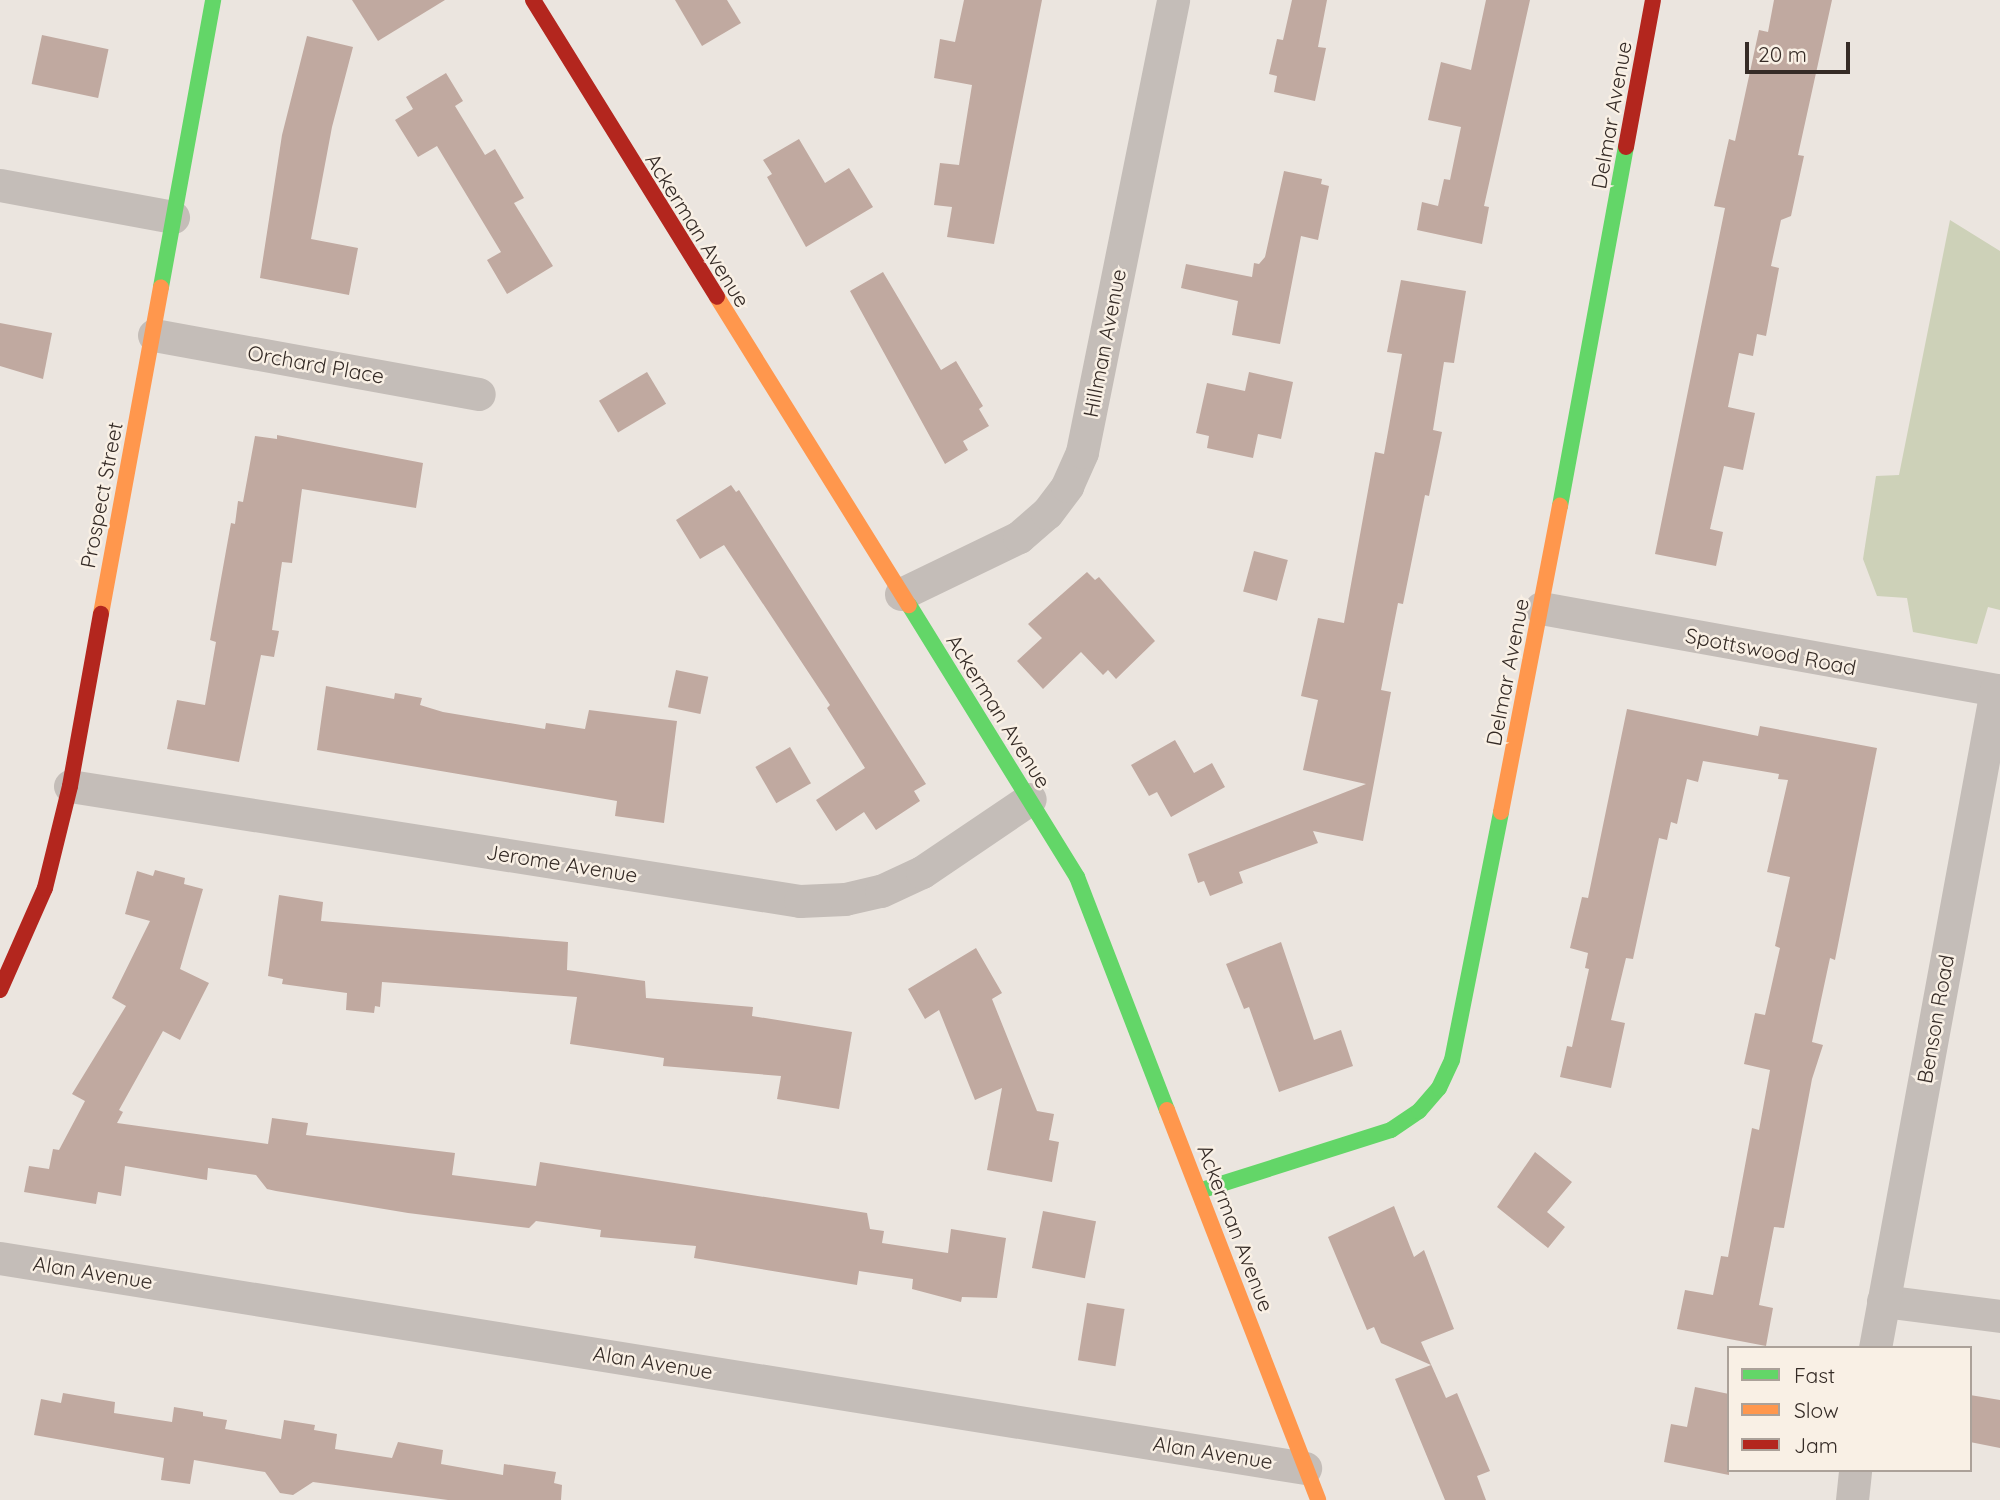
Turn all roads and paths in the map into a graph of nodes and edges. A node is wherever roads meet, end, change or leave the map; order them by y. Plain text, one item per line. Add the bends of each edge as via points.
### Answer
1 (213, 0) edge
2 (533, 0) edge
3 (1172, 0) edge
4 (1653, 0) edge
5 (0, 185) edge
6 (173, 217) junction
7 (153, 335) junction
8 (479, 394) dead end
9 (901, 594) junction
10 (1541, 608) junction
11 (1998, 691) edge
12 (70, 786) junction
13 (1030, 799) junction
14 (0, 990) edge
15 (1199, 1191) junction
16 (0, 1258) edge
17 (1883, 1301) junction
18 (2000, 1316) edge
19 (1875, 1346) edge
20 (1305, 1468) junction
21 (1855, 1472) edge
22 (1318, 1500) edge
23 (1852, 1500) edge

1 - 6 street, Prospect Street
2 - 9 street, Ackerman Avenue
3 - 9 street, Hillman Avenue via 1082,453 1067,486 1047,513 1019,537
4 - 10 street, Delmar Avenue
5 - 6 street
6 - 7 street, Prospect Street
7 - 8 street, Orchard Place
7 - 12 street, Prospect Street
9 - 13 street, Ackerman Avenue
10 - 11 street, Spottswood Road
10 - 15 street, Delmar Avenue via 1452,1060 1439,1087 1419,1111 1391,1130
11 - 17 street, Benson Road
12 - 13 street, Jerome Avenue via 800,901 845,900 881,891 922,872
12 - 14 street, Prospect Street via 45,888
13 - 15 street, Ackerman Avenue via 1077,877
15 - 20 street, Ackerman Avenue
16 - 20 street, Alan Avenue
17 - 18 street
17 - 19 street, Benson Road
20 - 22 street, Ackerman Avenue
21 - 23 street

